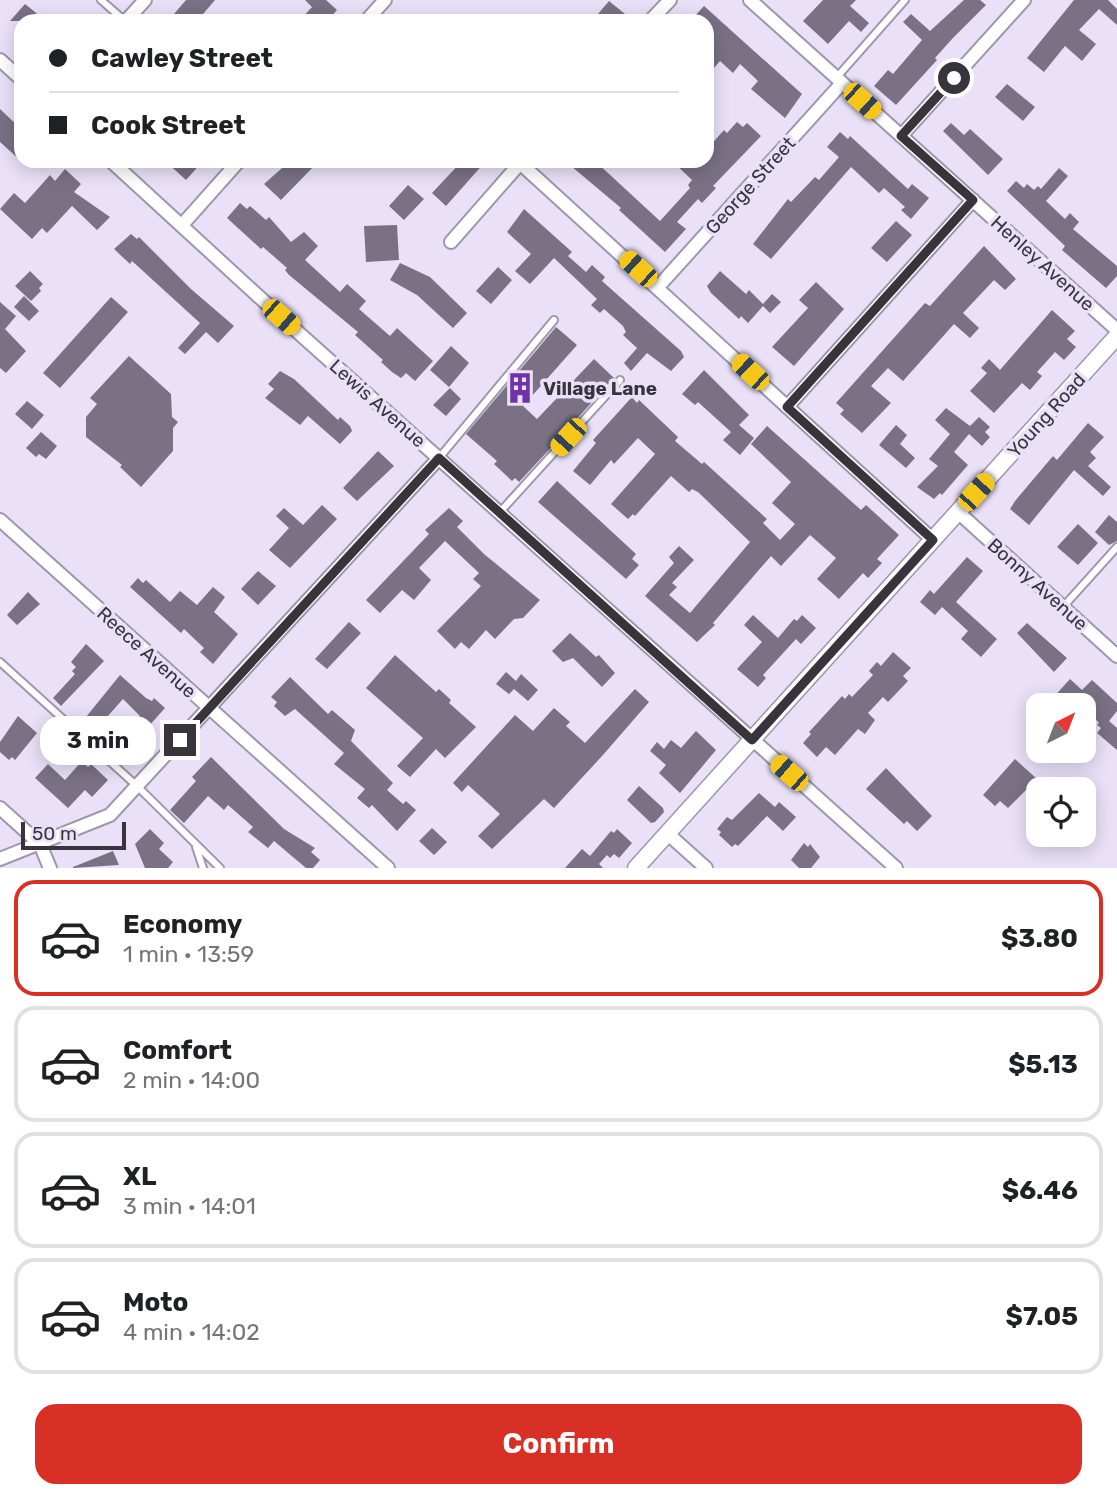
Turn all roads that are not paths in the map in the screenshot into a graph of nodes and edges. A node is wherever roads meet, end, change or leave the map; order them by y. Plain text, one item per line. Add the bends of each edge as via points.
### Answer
1 (101, 0) edge
2 (145, 0) edge
3 (385, 0) edge
4 (670, 0) edge
5 (750, 0) edge
6 (773, 0) edge
7 (905, 0) edge
8 (1024, 0) edge
9 (763, 12) junction
10 (117, 14) edge
11 (132, 14) edge
12 (372, 14) edge
13 (657, 14) edge
14 (0, 60) edge
15 (14, 73) edge
16 (839, 80) junction
17 (901, 136) junction
18 (119, 168) edge
19 (233, 168) edge
20 (516, 168) edge
21 (528, 168) edge
22 (973, 200) junction
23 (182, 225) junction
24 (451, 242) dead end
25 (658, 286) junction
26 (554, 320) dead end
27 (1117, 330) edge
28 (1117, 336) edge
29 (620, 380) dead end
30 (787, 407) junction
31 (439, 458) junction
32 (500, 512) junction
33 (958, 512) junction
34 (0, 520) edge
35 (933, 540) junction
36 (1117, 547) edge
37 (1063, 607) junction
38 (1117, 656) edge
39 (0, 662) edge
40 (210, 707) junction
41 (752, 740) junction
42 (137, 786) junction
43 (0, 808) edge
44 (667, 833) junction
45 (40, 844) junction
46 (195, 845) junction
47 (0, 859) edge
48 (50, 868) edge
49 (203, 868) edge
50 (220, 868) edge
51 (388, 868) edge
52 (636, 868) edge
53 (706, 868) edge
54 (897, 868) edge

1 - 10 lane
2 - 11 street
3 - 12 street
4 - 13 street
5 - 9 street, Henley Avenue
6 - 9 street
7 - 16 lane
8 - 17 street
9 - 16 street, Henley Avenue
14 - 15 street
16 - 17 street, Henley Avenue
16 - 25 street, George Street
17 - 22 street, Henley Avenue
18 - 23 street, Lewis Avenue
19 - 23 street
20 - 24 street
21 - 25 street
22 - 27 street, Henley Avenue
22 - 30 street
23 - 31 street, Lewis Avenue
25 - 30 street
26 - 31 lane
28 - 33 street, Young Road
29 - 32 lane
30 - 35 street
31 - 32 street, Lewis Avenue
31 - 40 street
32 - 41 street, Lewis Avenue
33 - 35 street, Young Road
33 - 37 street, Bonny Avenue
34 - 40 street, Reece Avenue
35 - 41 street, Young Road
36 - 37 lane
37 - 38 street, Bonny Avenue
39 - 42 lane
40 - 42 street
40 - 51 street, Reece Avenue
41 - 44 street, Young Road
41 - 54 street, Lewis Avenue
42 - 45 street via 110,815
42 - 46 lane
43 - 45 street
44 - 52 street, Young Road
44 - 53 street
45 - 47 street
45 - 48 street
46 - 49 lane
46 - 50 lane

